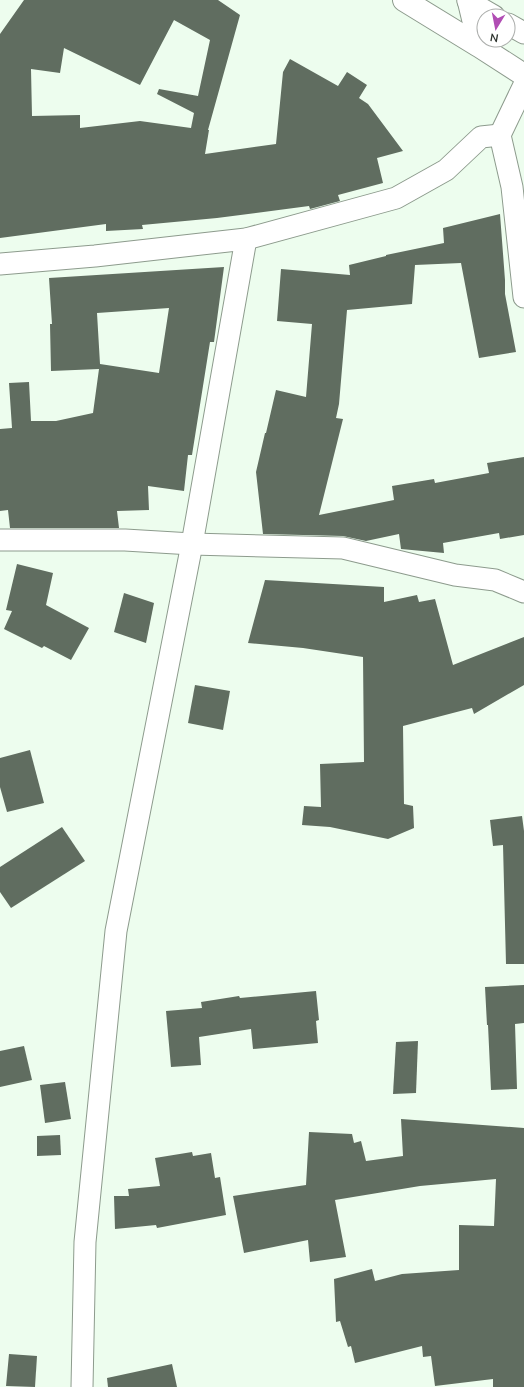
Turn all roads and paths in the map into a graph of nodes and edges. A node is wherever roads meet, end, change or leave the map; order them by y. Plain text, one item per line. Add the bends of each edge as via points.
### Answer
1 (404, 0) edge
2 (468, 1) edge
3 (480, 8) edge
4 (476, 34) edge
5 (476, 44) edge
6 (482, 48) edge
7 (524, 75) edge
8 (524, 85) edge
9 (500, 135) junction
10 (246, 239) junction
11 (0, 264) edge
12 (524, 297) edge
13 (0, 540) edge
14 (192, 544) junction
15 (524, 592) edge
16 (82, 1387) edge

1 - 5 main road
2 - 3 street
2 - 4 street
6 - 7 main road
8 - 9 street
9 - 10 street via 481,137 446,170 396,198
9 - 12 street via 512,187
10 - 11 street
10 - 14 street
13 - 14 street via 125,540
14 - 15 street via 343,548 455,575 495,580
14 - 16 street via 116,931 86,1242

